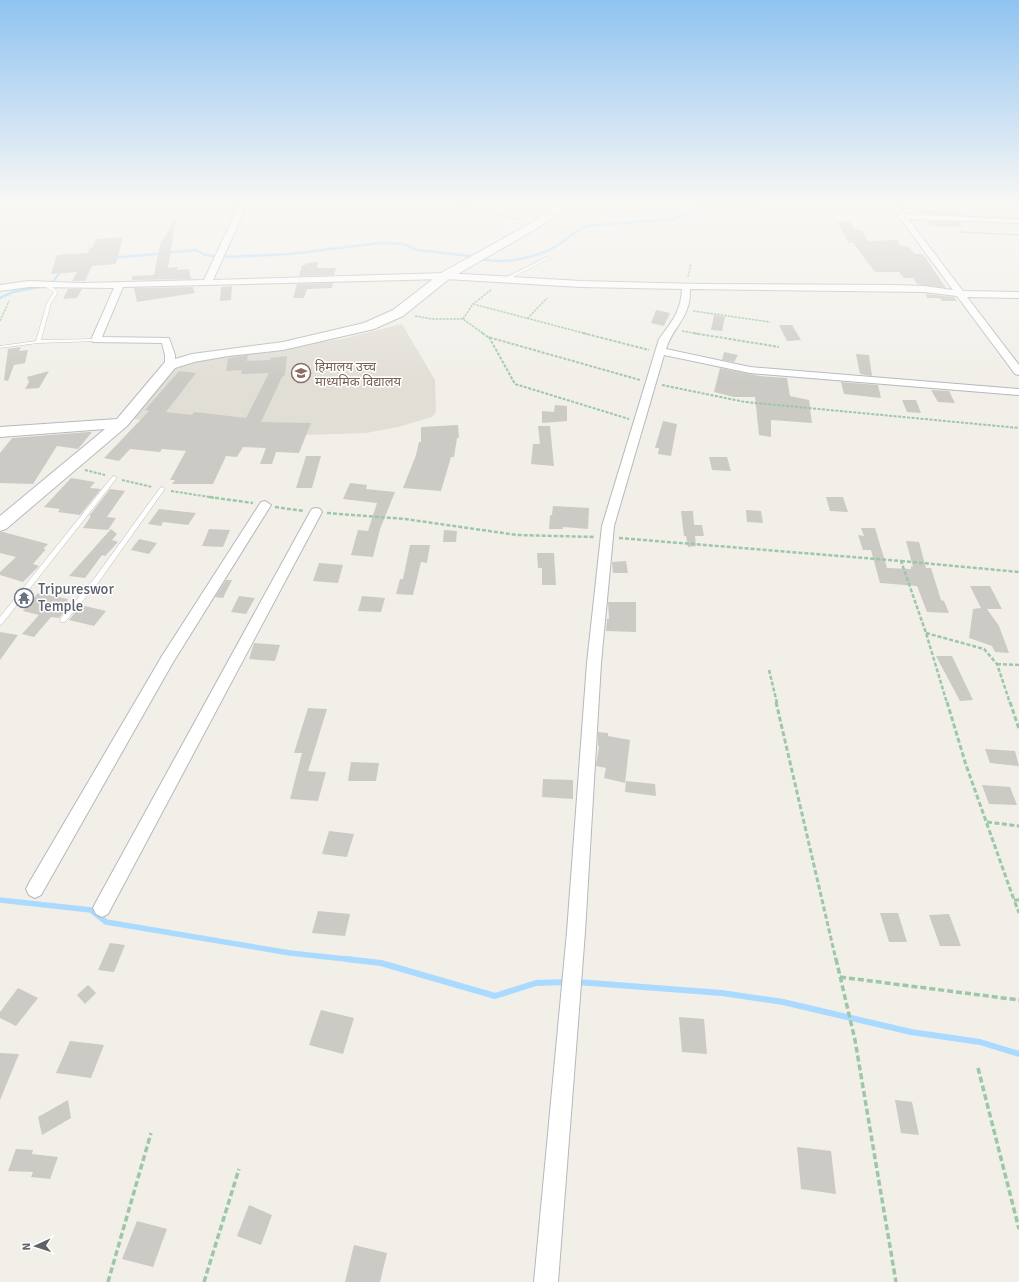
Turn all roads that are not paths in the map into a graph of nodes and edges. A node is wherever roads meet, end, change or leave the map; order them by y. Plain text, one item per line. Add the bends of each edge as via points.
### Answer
1 (218, 263) edge
2 (468, 263) edge
3 (538, 263) edge
4 (938, 263) edge
5 (445, 276) junction
6 (503, 280) junction
7 (207, 282) junction
8 (120, 284) junction
9 (48, 286) junction
10 (686, 287) junction
11 (0, 288) edge
12 (962, 294) junction
13 (1019, 295) edge
14 (96, 340) junction
15 (38, 342) junction
16 (0, 347) edge
17 (660, 352) junction
18 (170, 365) junction
19 (1019, 372) edge
20 (1019, 392) edge
21 (122, 423) junction
22 (0, 432) edge
23 (114, 478) road end
24 (162, 489) road end
25 (266, 505) road end
26 (316, 512) road end
27 (0, 525) edge
28 (64, 620) dead end
29 (0, 622) edge
30 (35, 890) dead end
31 (102, 908) dead end
32 (546, 1282) edge

1 - 7 street
2 - 5 street
3 - 6 lane
4 - 12 street
5 - 6 street
5 - 7 street
5 - 18 street via 398,313 369,326 335,336 206,356
6 - 10 street
7 - 8 street
8 - 9 street
8 - 14 street
9 - 11 street via 30,284
9 - 15 lane via 56,292 49,303
10 - 12 street via 894,288
10 - 17 street via 686,303 672,330 664,339
12 - 13 street
12 - 19 street
14 - 15 lane
14 - 18 street via 166,340
15 - 16 lane
17 - 20 street via 750,370
17 - 32 street via 608,526 594,663 576,932
18 - 21 street
21 - 22 street
21 - 27 street
23 - 29 lane
24 - 28 lane via 96,581
25 - 30 street via 167,660
26 - 31 street

